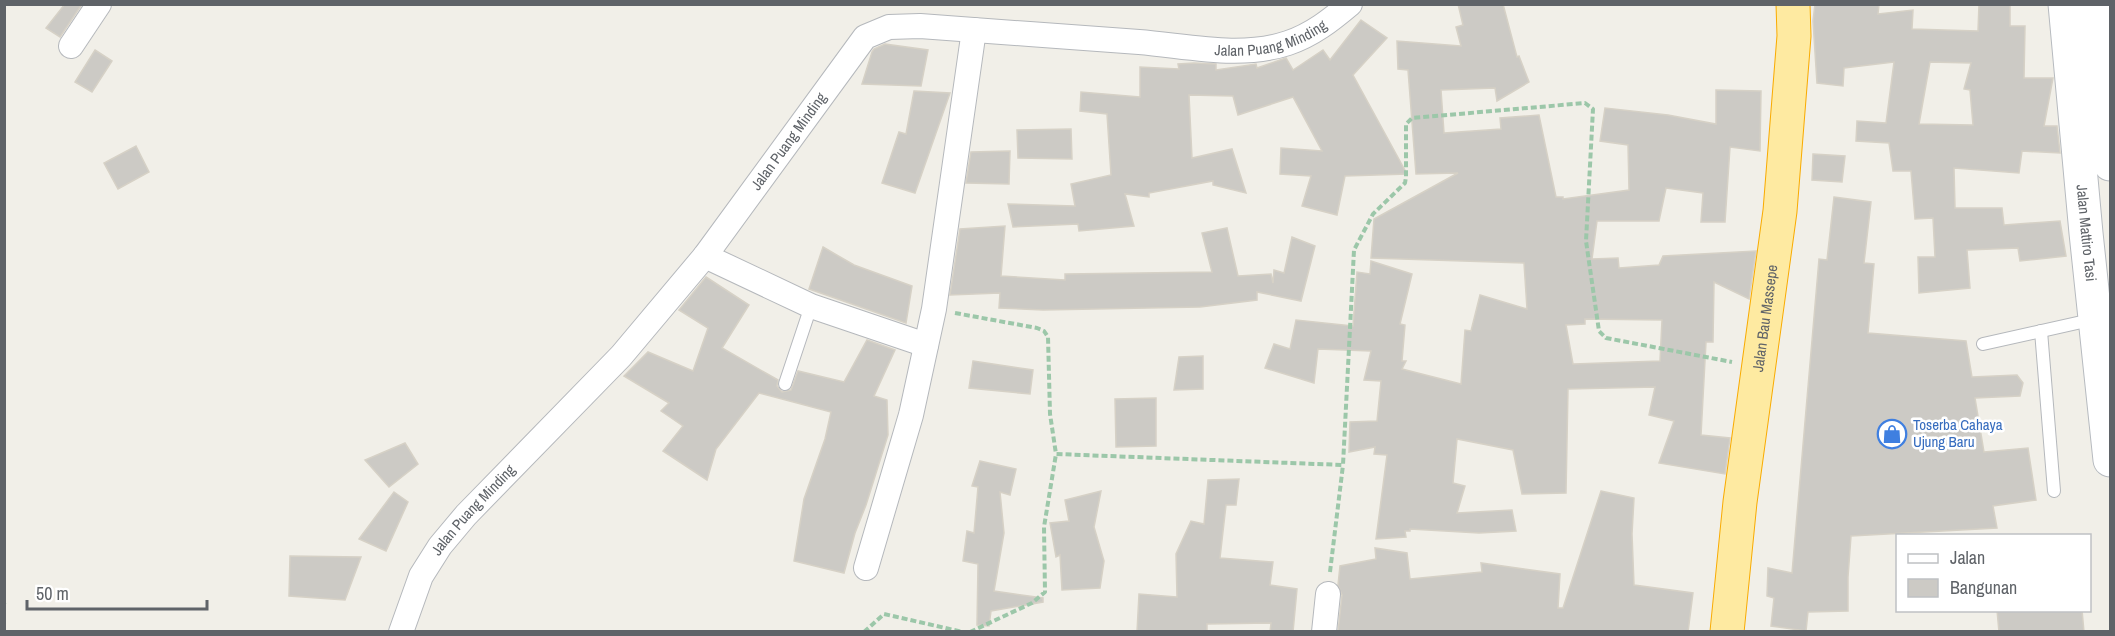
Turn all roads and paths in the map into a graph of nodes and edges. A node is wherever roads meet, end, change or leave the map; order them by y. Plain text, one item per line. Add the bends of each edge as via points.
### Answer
1 (99, 4) edge
2 (1350, 4) edge
3 (1793, 4) edge
4 (2065, 4) edge
5 (2096, 4) edge
6 (974, 30) junction
7 (71, 46) dead end
8 (2088, 95) junction
9 (2110, 164) edge
10 (705, 256) junction
11 (811, 306) junction
12 (934, 309) junction
13 (2096, 319) junction
14 (2041, 331) junction
15 (1983, 344) dead end
16 (926, 345) junction
17 (1758, 367) junction
18 (785, 384) dead end
19 (1056, 454) junction
20 (2110, 460) edge
21 (1343, 465) junction
22 (2054, 491) dead end
23 (866, 568) dead end
24 (1328, 594) joint
25 (401, 632) edge
26 (864, 632) edge
27 (963, 632) edge
28 (970, 632) edge
29 (1324, 632) edge
30 (1727, 632) edge

1 - 7 street
2 - 6 street, Jalan Puang Minding via 1313,32 1287,43 1252,50 1210,50
3 - 17 highway, Jalan Bau Massepe via 1794,36 1780,211
4 - 8 main road, Jalan Mattiro Tasi
5 - 8 main road, Jalan Mattiro Tasi
6 - 10 street, Jalan Puang Minding via 889,27 865,37
6 - 12 street
8 - 9 main road, Jalan Mattiro Tasi
8 - 13 main road, Jalan Mattiro Tasi
10 - 11 street
10 - 25 street, Jalan Puang Minding via 621,356 440,546 421,576
11 - 16 street
11 - 18 lane
12 - 16 street
12 - 19 path via 1044,331 1048,337 1050,414
13 - 14 lane
13 - 20 main road, Jalan Mattiro Tasi
14 - 15 lane
14 - 22 lane
16 - 23 street via 911,415
17 - 21 path via 1606,338 1599,331 1586,241 1593,109 1590,105 1412,118 1406,124 1405,183 1373,214 1354,250
17 - 30 highway, Jalan Bau Massepe
19 - 21 path
19 - 28 path via 1044,527 1045,592 1032,603
21 - 24 path
24 - 29 street
26 - 27 path via 884,614

